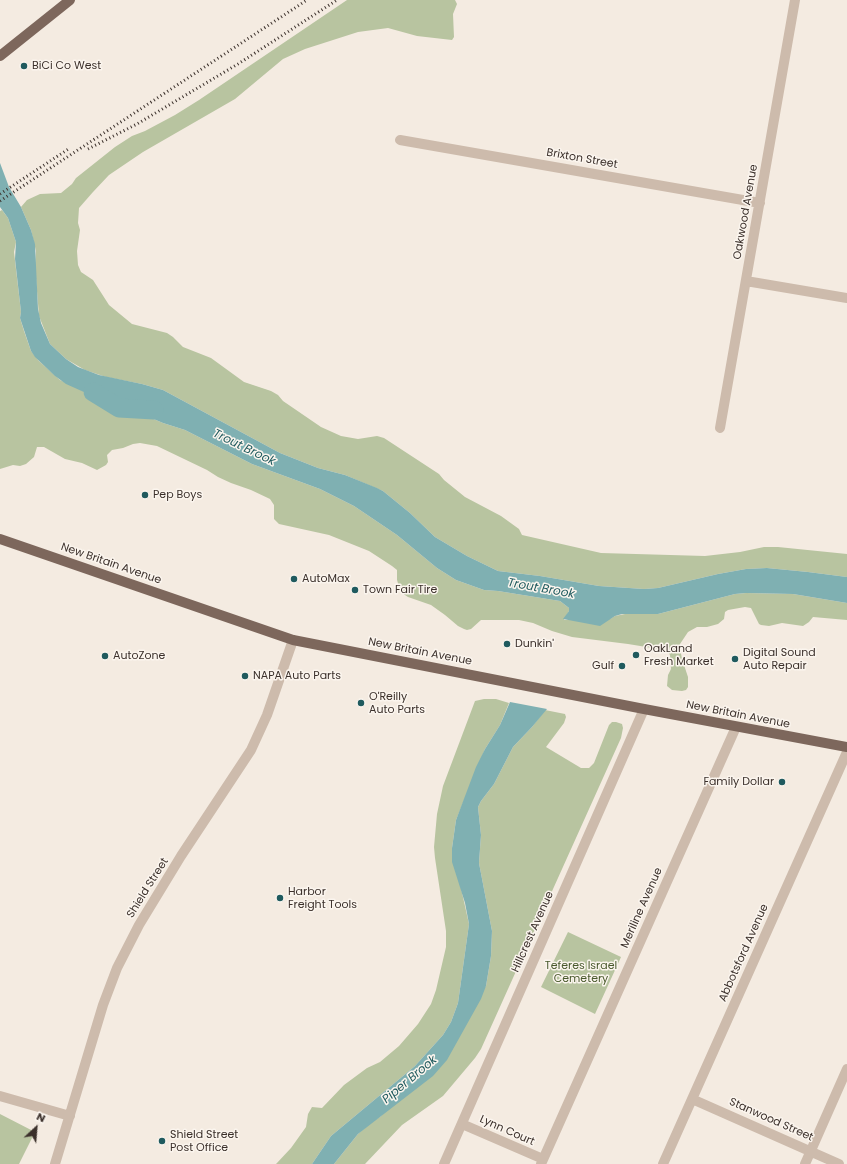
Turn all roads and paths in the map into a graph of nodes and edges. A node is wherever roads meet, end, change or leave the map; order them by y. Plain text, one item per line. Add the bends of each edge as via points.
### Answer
1 (70, 0) edge
2 (795, 0) edge
3 (0, 56) edge
4 (400, 140) dead end
5 (760, 203) junction
6 (746, 281) junction
7 (847, 298) edge
8 (720, 428) dead end
9 (0, 539) edge
10 (293, 640) junction
11 (644, 709) junction
12 (736, 727) junction
13 (847, 747) edge
14 (847, 752) edge
15 (847, 1069) edge
16 (0, 1096) edge
17 (692, 1099) junction
18 (70, 1116) junction
19 (462, 1124) junction
20 (811, 1151) junction
21 (542, 1162) edge
22 (55, 1164) edge
23 (444, 1164) edge
24 (663, 1164) edge
25 (805, 1164) edge
26 (839, 1164) edge

1 - 3 main road
2 - 5 street, Oakwood Avenue
4 - 5 street, Brixton Street
5 - 6 street, Oakwood Avenue
6 - 7 street
6 - 8 street, Oakwood Avenue
9 - 10 main road, New Britain Avenue
10 - 11 main road, New Britain Avenue
10 - 18 street, Shield Street via 267,715 251,750 147,911 117,968 103,1005
11 - 12 main road, New Britain Avenue
11 - 19 street, Hillcrest Avenue
12 - 13 main road, New Britain Avenue
12 - 21 street, Meriline Avenue
14 - 17 street, Abbotsford Avenue
15 - 20 street
16 - 18 street
17 - 20 street, Stanwood Street
17 - 24 street, Abbotsford Avenue
18 - 22 street, Shield Street
19 - 21 street, Lynn Court
19 - 23 street, Hillcrest Avenue
20 - 25 street
20 - 26 street, Stanwood Street

